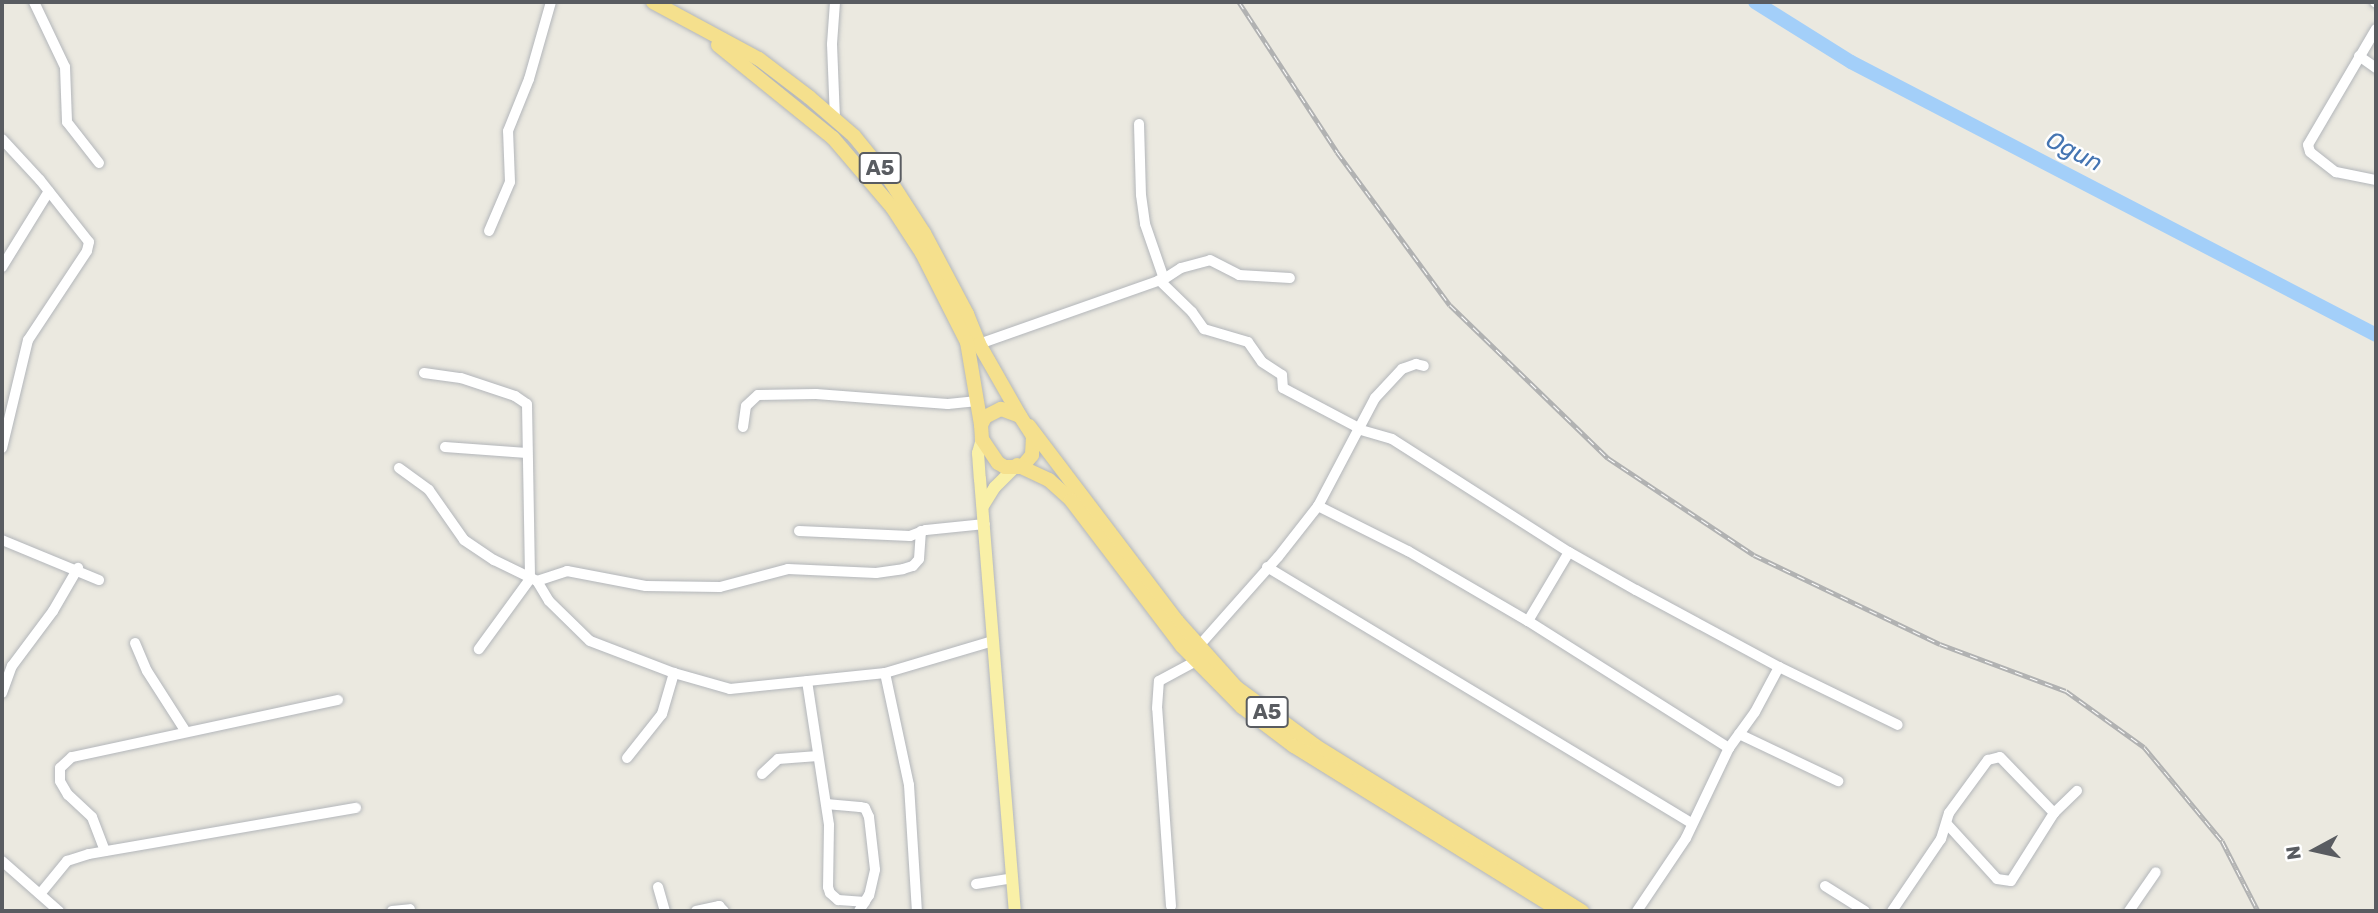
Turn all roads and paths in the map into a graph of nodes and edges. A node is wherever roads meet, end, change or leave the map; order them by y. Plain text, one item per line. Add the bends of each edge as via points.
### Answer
1 (34, 2) edge
2 (551, 2) edge
3 (640, 2) edge
4 (653, 2) edge
5 (835, 2) edge
6 (2376, 29) edge
7 (2358, 56) junction
8 (2376, 68) edge
9 (835, 119) junction
10 (1139, 124) dead end
11 (2, 139) edge
12 (99, 163) dead end
13 (2376, 180) edge
14 (49, 191) junction
15 (489, 231) dead end
16 (2, 267) edge
17 (1290, 278) dead end
18 (1162, 279) junction
19 (979, 344) junction
20 (1424, 366) dead end
21 (424, 373) dead end
22 (975, 401) junction
23 (1024, 421) junction
24 (743, 428) dead end
25 (1360, 429) junction
26 (982, 432) junction
27 (444, 447) dead end
28 (2, 448) edge
29 (527, 453) junction
30 (1016, 466) junction
31 (399, 468) dead end
32 (983, 506) junction
33 (1318, 506) junction
34 (985, 524) junction
35 (799, 530) dead end
36 (921, 531) junction
37 (2, 540) edge
38 (1569, 552) junction
39 (1267, 567) junction
40 (78, 568) junction
41 (99, 580) dead end
42 (533, 580) junction
43 (1528, 621) junction
44 (993, 640) junction
45 (135, 643) dead end
46 (479, 649) dead end
47 (1197, 654) junction
48 (1779, 667) junction
49 (674, 673) junction
50 (885, 673) junction
51 (807, 681) junction
52 (2, 693) edge
53 (338, 700) dead end
54 (1898, 724) dead end
55 (186, 732) junction
56 (1739, 734) junction
57 (1728, 748) junction
58 (818, 756) junction
59 (626, 758) dead end
60 (762, 774) dead end
61 (1838, 781) dead end
62 (2077, 791) dead end
63 (826, 804) junction
64 (356, 808) dead end
65 (2054, 813) junction
66 (1691, 823) junction
67 (1947, 824) junction
68 (105, 851) junction
69 (2, 861) edge
70 (2156, 872) dead end
71 (1012, 878) junction
72 (976, 884) dead end
73 (1825, 886) dead end
74 (658, 887) dead end
75 (40, 894) junction
76 (1171, 906) dead end
77 (862, 907) edge
78 (410, 909) dead end
79 (59, 911) edge
80 (392, 911) edge
81 (666, 911) edge
82 (696, 911) edge
83 (724, 911) edge
84 (918, 911) edge
85 (1014, 911) edge
86 (1560, 911) edge
87 (1582, 911) edge
88 (1637, 911) edge
89 (1865, 911) edge
90 (1892, 911) edge
91 (2129, 911) edge

1 - 12 street via 65,67 67,122
2 - 15 street via 508,131 510,182
3 - 22 highway, A5 via 729,50 855,162 910,234 967,342
4 - 9 highway, A5 via 759,59
5 - 9 street
6 - 7 street
7 - 8 street
7 - 13 street via 2308,145 2310,152 2336,172
9 - 19 highway, A5 via 872,157 908,206
10 - 18 street via 1145,224
11 - 14 street
14 - 16 street
14 - 28 street via 89,242 28,340
17 - 18 street via 1240,275 1210,260
18 - 19 street
18 - 25 street via 1204,329 1248,342 1262,362 1282,375 1283,388
19 - 23 highway, A5
20 - 25 street via 1402,369 1375,398
21 - 29 street via 461,378 527,404
22 - 24 street via 948,404 816,394 758,395 746,406
22 - 26 highway, A5
23 - 26 highway via 1001,409 985,417
23 - 30 highway, A5 via 1034,446 1032,456 1022,467
23 - 47 highway, A5
25 - 33 street
25 - 38 street via 1392,439
26 - 30 highway, A5 via 998,463
26 - 32 main road via 978,453
27 - 29 street
29 - 42 street
30 - 32 main road
30 - 47 highway, A5 via 1049,480 1071,500
31 - 42 street via 429,490 464,540
32 - 34 main road
33 - 39 street
33 - 43 street via 1408,551
34 - 36 street
34 - 44 main road
35 - 36 street via 910,536
36 - 42 street via 919,559 913,566 876,573 788,569 720,587 646,586 567,571
37 - 40 street
38 - 43 street
38 - 48 street
39 - 47 street
39 - 66 street
40 - 41 street
40 - 52 street via 12,666
42 - 46 street
42 - 49 street via 590,641
43 - 57 street
44 - 50 street
44 - 71 main road
45 - 55 street via 147,671
47 - 76 street via 1159,681
47 - 86 highway, A5 via 1227,694 1284,739
47 - 87 highway, A5 via 1284,726
48 - 54 street
48 - 56 street
49 - 51 street via 730,689
49 - 59 street via 662,714
50 - 51 street
50 - 84 street via 909,785
51 - 58 street
53 - 55 street
55 - 68 street via 72,757 61,768 60,781 92,817
56 - 57 street
56 - 61 street
57 - 66 street
58 - 60 street via 778,759
58 - 63 street
62 - 65 street
63 - 77 street via 830,893
63 - 77 street via 860,807 867,812 875,870
64 - 68 street
65 - 67 street via 2000,757 1988,760 1949,813
65 - 67 street via 2017,876 2004,882
66 - 88 street via 1686,838
67 - 90 street
68 - 75 street via 68,861
69 - 75 street
70 - 91 street
71 - 72 street
71 - 85 main road
73 - 89 street
74 - 81 street
75 - 79 street
78 - 80 street
82 - 83 street via 719,906

